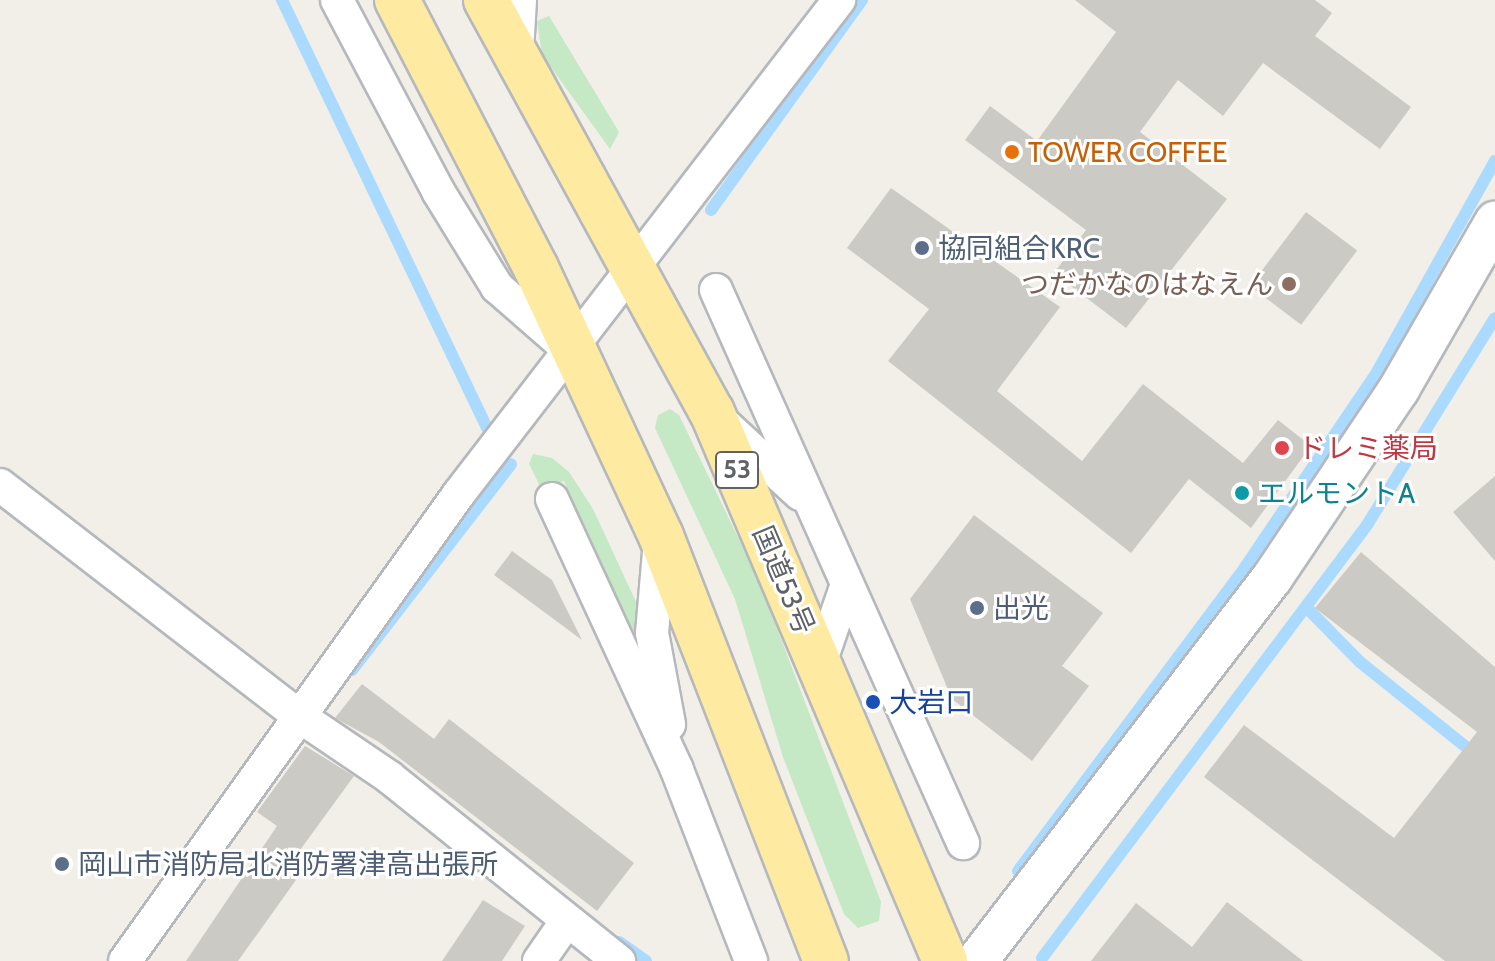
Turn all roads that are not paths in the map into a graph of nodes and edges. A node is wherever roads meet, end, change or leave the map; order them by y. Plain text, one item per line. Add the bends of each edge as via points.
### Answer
1 (337, 0) edge
2 (397, 0) edge
3 (486, 0) edge
4 (520, 0) edge
5 (839, 0) edge
6 (517, 52) junction
7 (1494, 225) edge
8 (634, 264) junction
9 (716, 290) dead end
10 (571, 351) junction
11 (712, 412) junction
12 (0, 485) edge
13 (552, 499) dead end
14 (811, 504) junction
15 (661, 536) junction
16 (847, 584) junction
17 (820, 663) junction
18 (299, 716) junction
19 (677, 770) junction
20 (963, 843) dead end
21 (566, 922) junction
22 (125, 961) edge
23 (539, 961) edge
24 (619, 961) edge
25 (751, 961) edge
26 (826, 961) edge
27 (945, 961) edge
28 (977, 961) edge

1 - 10 street via 438,191 497,287
2 - 10 highway via 536,268
3 - 6 highway, 国道53号 / 53
4 - 6 street
5 - 8 street
6 - 8 highway, 国道53号 / 53
7 - 28 street via 1399,389 1272,578
8 - 10 street
8 - 11 highway, 国道53号 / 53
9 - 14 street
10 - 15 highway
10 - 18 street
11 - 14 street
11 - 17 highway, 国道53号 / 53
12 - 18 street
13 - 19 street
14 - 16 street
15 - 19 street via 652,633
15 - 26 highway
16 - 17 street
16 - 20 street
17 - 27 highway, 国道53号 / 53
18 - 21 street via 389,777
18 - 22 street
19 - 25 street
21 - 23 street
21 - 24 street

